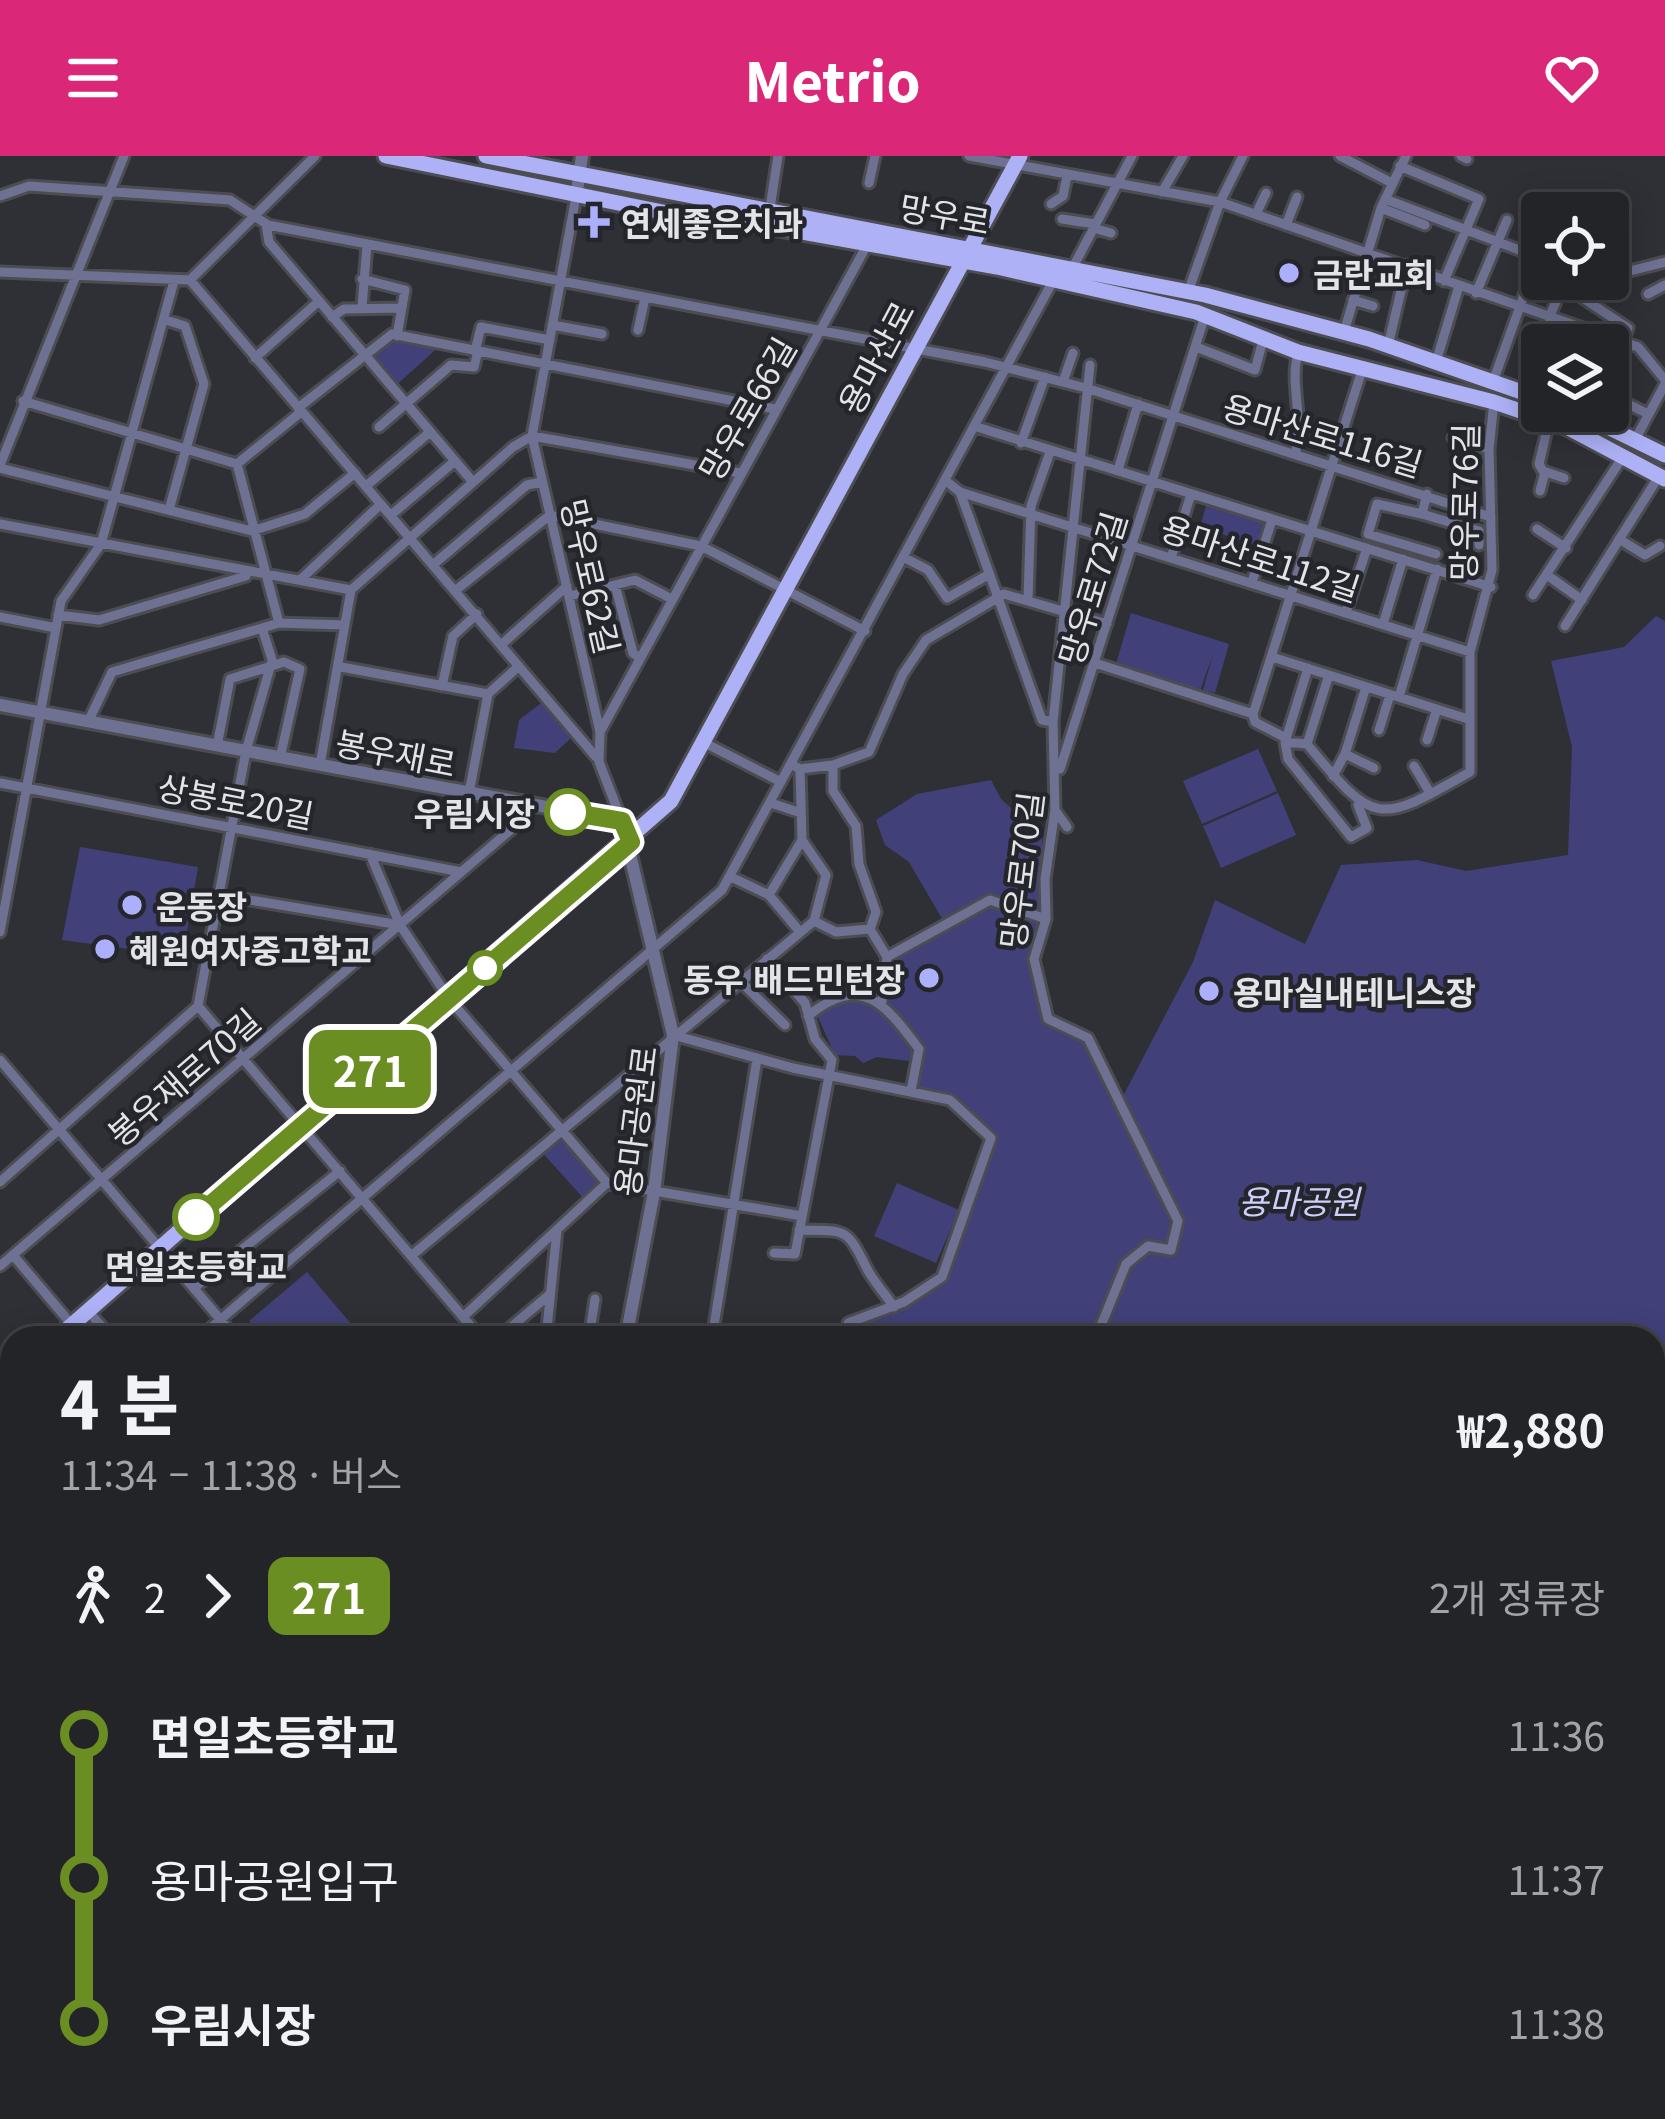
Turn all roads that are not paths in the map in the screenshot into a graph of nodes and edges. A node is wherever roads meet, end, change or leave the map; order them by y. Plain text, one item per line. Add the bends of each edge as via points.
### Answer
1 (124, 156) edge
2 (315, 156) edge
3 (386, 156) edge
4 (487, 156) edge
5 (582, 156) edge
6 (778, 156) edge
7 (875, 156) edge
8 (969, 156) edge
9 (1132, 156) edge
10 (1183, 156) edge
11 (1244, 156) edge
12 (1344, 157) edge
13 (1017, 160) edge
14 (1403, 161) edge
15 (776, 169) junction
16 (793, 172) dead end
17 (1067, 176) junction
18 (869, 183) dead end
19 (1392, 183) junction
20 (578, 184) junction
21 (1117, 185) junction
22 (110, 192) junction
23 (1162, 192) junction
24 (1266, 193) dead end
25 (0, 196) edge
26 (1297, 197) dead end
27 (1220, 202) junction
28 (1051, 204) dead end
29 (1383, 204) junction
30 (770, 208) junction
31 (1256, 214) junction
32 (254, 217) junction
33 (1062, 219) dead end
34 (1507, 220) dead end
35 (266, 224) junction
36 (1286, 225) junction
37 (1425, 225) dead end
38 (1094, 226) junction
39 (1466, 230) junction
40 (1111, 233) dead end
41 (1499, 241) junction
42 (1521, 243) edge
43 (367, 244) junction
44 (867, 244) junction
45 (1366, 251) junction
46 (963, 256) junction
47 (1665, 262) edge
48 (1407, 265) junction
49 (1073, 267) junction
50 (1629, 271) edge
51 (0, 272) edge
52 (77, 275) junction
53 (362, 279) junction
54 (1054, 279) junction
55 (174, 280) junction
56 (190, 280) junction
57 (561, 281) junction
58 (1444, 281) junction
59 (1665, 285) edge
60 (1459, 286) junction
61 (1188, 292) junction
62 (1476, 293) junction
63 (1648, 293) dead end
64 (1521, 295) edge
65 (645, 298) junction
66 (1220, 299) junction
67 (1353, 300) junction
68 (319, 301) junction
69 (1373, 306) dead end
70 (362, 308) junction
71 (402, 308) junction
72 (1516, 308) junction
73 (332, 316) junction
74 (1549, 318) junction
75 (166, 320) junction
76 (1204, 320) junction
77 (1564, 324) edge
78 (1624, 324) edge
79 (552, 325) junction
80 (638, 330) dead end
81 (822, 331) junction
82 (1343, 333) junction
83 (602, 334) dead end
84 (397, 335) junction
85 (550, 340) junction
86 (1263, 340) junction
87 (1629, 344) edge
88 (1388, 346) junction
89 (1196, 347) junction
90 (913, 350) junction
91 (477, 351) junction
92 (1298, 352) junction
93 (1073, 353) dead end
94 (364, 354) junction
95 (255, 358) junction
96 (1436, 362) junction
97 (545, 364) junction
98 (1090, 365) dead end
99 (1363, 367) junction
100 (1009, 368) junction
101 (1045, 377) junction
102 (1063, 382) junction
103 (1665, 382) edge
104 (1499, 383) junction
105 (1086, 388) junction
106 (1521, 391) edge
107 (23, 400) junction
108 (1494, 402) junction
109 (406, 403) junction
110 (1138, 404) junction
111 (1630, 405) dead end
112 (299, 410) junction
113 (775, 410) junction
114 (1521, 411) edge
115 (1648, 414) junction
116 (1175, 417) junction
117 (379, 427) dead end
118 (977, 427) junction
119 (430, 432) junction
120 (1546, 432) edge
121 (1573, 432) edge
122 (1623, 432) edge
123 (132, 435) junction
124 (532, 436) junction
125 (1453, 438) dead end
126 (1639, 439) junction
127 (1021, 443) junction
128 (186, 449) junction
129 (1489, 449) junction
130 (1050, 452) junction
131 (1295, 454) junction
132 (1665, 454) edge
133 (1629, 457) junction
134 (1079, 460) junction
135 (455, 461) junction
136 (237, 464) junction
137 (1334, 466) junction
138 (0, 467) edge
139 (1118, 470) junction
140 (1545, 472) junction
141 (355, 473) junction
142 (740, 473) junction
143 (1662, 477) edge
144 (1564, 478) dead end
145 (1380, 480) junction
146 (473, 482) junction
147 (542, 482) junction
148 (946, 482) junction
149 (1153, 482) junction
150 (366, 486) junction
151 (1540, 491) dead end
152 (959, 492) junction
153 (1191, 494) junction
154 (1427, 494) junction
155 (116, 497) junction
156 (381, 503) junction
157 (169, 510) junction
158 (550, 514) junction
159 (1423, 514) junction
160 (391, 515) junction
161 (1034, 515) junction
162 (1491, 517) junction
163 (1272, 520) junction
164 (0, 524) edge
165 (1072, 524) junction
166 (1537, 529) dead end
167 (252, 531) junction
168 (1311, 531) junction
169 (410, 537) junction
170 (1619, 539) junction
171 (101, 544) junction
172 (1132, 544) junction
173 (1478, 545) dead end
174 (701, 546) junction
175 (1660, 546) dead end
176 (1363, 547) junction
177 (1566, 548) junction
178 (1436, 554) dead end
179 (905, 558) junction
180 (1171, 558) junction
181 (1403, 559) junction
182 (434, 564) junction
183 (1437, 569) junction
184 (251, 574) junction
185 (264, 575) junction
186 (1547, 575) junction
187 (986, 576) junction
188 (1464, 577) junction
189 (300, 580) junction
190 (1252, 583) junction
191 (615, 584) junction
192 (1491, 587) junction
193 (785, 589) junction
194 (351, 590) junction
195 (456, 590) junction
196 (568, 591) junction
197 (1292, 594) junction
198 (1459, 594) dead end
199 (1533, 596) dead end
200 (996, 598) junction
201 (672, 599) junction
202 (1028, 599) junction
203 (1582, 600) junction
204 (1277, 602) dead end
205 (1066, 611) junction
206 (1346, 612) junction
207 (476, 614) junction
208 (58, 615) junction
209 (0, 617) edge
210 (279, 623) junction
211 (1107, 624) junction
212 (1383, 624) junction
213 (344, 625) junction
214 (1565, 626) dead end
215 (56, 628) junction
216 (262, 628) junction
217 (865, 631) junction
218 (1418, 635) junction
219 (502, 644) junction
220 (1470, 652) junction
221 (1271, 657) junction
222 (640, 658) junction
223 (1095, 663) junction
224 (272, 664) junction
225 (519, 665) junction
226 (341, 668) junction
227 (1308, 668) junction
228 (1329, 675) junction
229 (442, 686) junction
230 (1366, 687) junction
231 (488, 694) junction
232 (1394, 696) junction
233 (0, 705) edge
234 (1437, 709) junction
235 (39, 712) junction
236 (1253, 714) junction
237 (1468, 719) junction
238 (88, 722) junction
239 (1053, 722) junction
240 (1379, 730) dead end
241 (600, 732) junction
242 (1285, 740) junction
243 (1426, 740) dead end
244 (703, 742) junction
245 (1306, 743) junction
246 (217, 746) junction
247 (246, 751) junction
248 (1345, 754) junction
249 (280, 758) junction
250 (599, 762) junction
251 (320, 765) junction
252 (833, 765) junction
253 (795, 766) junction
254 (1414, 766) dead end
255 (1374, 768) dead end
256 (1058, 774) junction
257 (1333, 776) junction
258 (781, 782) junction
259 (0, 783) edge
260 (25, 787) junction
261 (469, 793) junction
262 (1430, 793) junction
263 (522, 803) junction
264 (771, 803) junction
265 (1358, 805) junction
266 (1055, 810) junction
267 (801, 813) junction
268 (622, 821) junction
269 (233, 827) junction
270 (1067, 827) dead end
271 (0, 831) edge
272 (16, 834) junction
273 (802, 840) junction
274 (631, 842) junction
275 (370, 854) junction
276 (461, 872) junction
277 (731, 877) junction
278 (4, 878) edge
279 (220, 895) junction
280 (769, 895) junction
281 (1046, 919) junction
282 (814, 921) junction
283 (400, 925) junction
284 (870, 929) junction
285 (0, 930) edge
286 (800, 932) junction
287 (655, 950) junction
288 (887, 957) junction
289 (767, 959) junction
290 (740, 981) junction
291 (450, 1000) junction
292 (882, 1001) junction
293 (198, 1006) junction
294 (808, 1016) junction
295 (784, 1025) dead end
296 (673, 1035) junction
297 (245, 1057) junction
298 (757, 1059) junction
299 (0, 1060) edge
300 (510, 1071) junction
301 (827, 1076) junction
302 (911, 1091) junction
303 (303, 1126) junction
304 (59, 1130) junction
305 (560, 1130) junction
306 (340, 1171) junction
307 (102, 1181) junction
308 (0, 1182) edge
309 (607, 1183) junction
310 (654, 1192) junction
311 (362, 1198) junction
312 (736, 1206) junction
313 (802, 1216) junction
314 (557, 1229) junction
315 (799, 1230) junction
316 (161, 1247) junction
317 (773, 1253) dead end
318 (13, 1255) junction
319 (411, 1256) junction
320 (0, 1266) edge
321 (194, 1288) junction
322 (550, 1293) junction
323 (596, 1299) dead end
324 (894, 1307) junction
325 (88, 1311) junction
326 (463, 1317) junction
327 (221, 1320) junction
328 (848, 1323) dead end
329 (72, 1325) joint
330 (101, 1326) edge
331 (214, 1326) edge
332 (226, 1326) edge
333 (471, 1326) edge
334 (512, 1326) edge
335 (547, 1326) edge
336 (592, 1326) edge
337 (628, 1326) edge
338 (714, 1326) edge
339 (1101, 1326) edge

1 - 22 street
2 - 32 street
3 - 20 main road, 망우로
4 - 20 main road, 망우로
5 - 20 street
6 - 15 street
7 - 18 street
8 - 13 street
9 - 21 street
10 - 23 street
11 - 27 street
12 - 19 street
13 - 17 street
13 - 46 main road, 용마산로
14 - 19 street
14 - 39 street via 1477,196
15 - 16 street
15 - 30 street
17 - 21 street
17 - 28 street via 1063,196
19 - 29 street
20 - 30 main road, 망우로
20 - 44 main road, 망우로 via 707,221
20 - 57 street, 망우로62길
21 - 23 street
21 - 38 street
22 - 25 street via 28,187
22 - 32 street via 230,200
22 - 52 street
23 - 27 street
24 - 31 street
26 - 36 street
27 - 31 street
27 - 61 street
29 - 37 street
29 - 39 street
29 - 45 street
30 - 46 main road, 망우로
31 - 36 street
32 - 35 street
32 - 56 street
33 - 38 street
34 - 41 street
35 - 43 street, 용마산로116길
35 - 68 street via 269,242
36 - 45 street
38 - 40 street
38 - 49 street
39 - 41 street
39 - 58 street
41 - 42 street
41 - 62 street
43 - 53 street
43 - 57 street, 용마산로116길
44 - 46 main road, 망우로
44 - 81 street, 망우로66길
45 - 48 street
45 - 67 street
46 - 49 main road, 망우로
46 - 54 main road, 망우로
46 - 90 main road, 용마산로
47 - 50 street
48 - 58 street
48 - 88 street
49 - 61 main road, 망우로
51 - 52 street
52 - 55 street
52 - 107 street
53 - 70 street
53 - 71 street via 403,288
54 - 76 main road, 망우로
54 - 100 street
55 - 56 street
55 - 75 street
56 - 95 street
57 - 65 street, 용마산로116길
57 - 79 street, 망우로62길
58 - 60 street
59 - 63 street
60 - 62 street
60 - 96 street
61 - 66 main road, 망우로
62 - 72 street
64 - 72 street
65 - 80 street
65 - 81 street, 용마산로116길
66 - 76 main road
66 - 82 main road, 망우로
67 - 69 street
67 - 82 street
68 - 73 street
68 - 95 street
70 - 71 street
70 - 73 street
71 - 84 street
72 - 74 street
72 - 104 street
73 - 94 street
74 - 77 street
74 - 78 street via 1563,286
75 - 123 street
75 - 128 street via 185,326 205,384
76 - 86 main road, 망우로
76 - 89 street, 망우로72길
79 - 83 street
79 - 85 street, 망우로62길
81 - 90 street, 용마산로116길
81 - 113 street, 망우로66길
82 - 88 main road, 망우로
84 - 91 street
84 - 94 street
85 - 91 street via 481,327
85 - 97 street, 망우로62길
86 - 89 street via 1255,370
86 - 92 main road, 망우로
87 - 103 street
88 - 96 main road, 망우로
89 - 116 street, 망우로72길
90 - 100 street, 용마산로116길
90 - 193 main road, 용마산로
91 - 97 street
91 - 109 street via 474,367 451,365
92 - 99 main road, 망우로
92 - 131 street via 1292,372 1302,429
93 - 102 street
94 - 109 street
94 - 112 street
95 - 112 street
96 - 104 main road, 망우로
97 - 113 street
97 - 124 street, 망우로62길
98 - 105 street
99 - 108 main road, 망우로
99 - 137 street
100 - 101 street, 용마산로116길
100 - 118 street
101 - 102 street, 용마산로116길
101 - 127 street
102 - 105 street, 용마산로116길
103 - 115 street
104 - 106 main road, 망우로
105 - 110 street, 용마산로116길
105 - 134 street, 망우로70길
107 - 123 street
107 - 138 street
108 - 114 main road, 망우로
108 - 129 street, 망우로76길
109 - 117 street
109 - 119 street
110 - 116 street, 용마산로116길
110 - 139 street
111 - 115 street
112 - 136 street
112 - 141 street
113 - 142 street, 망우로66길
115 - 126 street
116 - 131 street, 용마산로116길
116 - 149 street, 망우로72길
118 - 127 street
118 - 148 street
119 - 135 street
119 - 150 street
120 - 140 street via 1539,464
121 - 133 main road, 망우로
122 - 126 main road
123 - 128 street
123 - 155 street
124 - 142 street
124 - 146 street
124 - 147 street, 망우로62길
125 - 129 street
126 - 132 main road
126 - 133 main road
127 - 130 street
128 - 136 street
128 - 157 street
129 - 162 street, 망우로76길
130 - 134 street
130 - 161 street
131 - 137 street, 용마산로116길
133 - 143 main road, 망우로
133 - 177 street
134 - 139 street
134 - 165 street, 망우로70길
135 - 146 street
135 - 160 street
136 - 167 street
137 - 145 street, 용마산로116길
137 - 168 street
138 - 155 street
139 - 149 street
140 - 144 street
140 - 151 street
141 - 150 street
141 - 167 street via 305,514
142 - 174 street, 망우로66길
143 - 170 street
145 - 154 street, 용마산로116길
145 - 176 street
146 - 169 street
147 - 158 street, 망우로62길
147 - 182 street via 527,484
148 - 152 street, 용마산로112길
148 - 179 street
149 - 153 street
149 - 172 street, 망우로72길
150 - 156 street
152 - 161 street, 용마산로112길
152 - 187 street
153 - 163 street
153 - 180 street
154 - 159 street
154 - 162 street, 용마산로116길
155 - 157 street
155 - 171 street
156 - 160 street
156 - 189 street
157 - 167 street
158 - 174 street
158 - 195 street
158 - 196 street, 망우로62길
159 - 173 street via 1479,531
159 - 178 street via 1377,504 1368,534
160 - 169 street
161 - 165 street, 용마산로112길
161 - 202 street
162 - 192 street, 망우로76길
163 - 168 street
163 - 190 street
164 - 171 street
165 - 172 street, 용마산로112길
165 - 205 street, 망우로70길
166 - 177 street
167 - 185 street
168 - 176 street
168 - 197 street
169 - 182 street
169 - 194 street
170 - 175 street via 1645,555
170 - 203 street
171 - 184 street
171 - 208 street
172 - 180 street, 용마산로112길
172 - 211 street, 망우로72길
174 - 193 street
174 - 201 street, 망우로66길
176 - 181 street
176 - 206 street
177 - 186 street
179 - 187 street via 928,570 947,598
179 - 217 street
180 - 190 street, 용마산로112길
181 - 183 street
181 - 212 street
182 - 195 street
183 - 188 street
183 - 218 street
184 - 185 street
184 - 208 street via 99,620
185 - 189 street
185 - 210 street
186 - 199 street
186 - 203 street
187 - 200 street
188 - 192 street
188 - 198 street
189 - 194 street
190 - 197 street, 용마산로112길
191 - 196 street
191 - 201 street via 635,580
191 - 222 street
192 - 220 street, 망우로76길
193 - 217 street
193 - 244 main road, 용마산로
194 - 213 street
195 - 207 street
196 - 219 street
196 - 241 street, 망우로62길
197 - 204 street
197 - 206 street, 용마산로112길
197 - 221 street
200 - 202 street
200 - 239 street via 1042,720
200 - 252 street via 926,640 869,752
201 - 222 street, 망우로66길
202 - 205 street
203 - 214 street
205 - 211 street
205 - 239 street, 망우로70길
206 - 212 street, 용마산로112길
207 - 219 street
207 - 229 street via 453,635
208 - 215 street
209 - 215 street
210 - 213 street
210 - 216 street
211 - 223 street, 망우로72길
212 - 218 street, 용마산로112길
213 - 226 street
215 - 235 street
216 - 224 street
216 - 238 street via 112,672
217 - 253 street
218 - 220 street, 용마산로112길
218 - 232 street
219 - 225 street
220 - 237 street, 망우로76길
221 - 227 street
221 - 236 street
222 - 241 street, 망우로66길
223 - 236 street
223 - 256 street, 망우로72길
224 - 246 street via 230,679
224 - 247 street
224 - 249 street via 300,668
225 - 231 street
225 - 250 street
226 - 229 street
226 - 251 street
227 - 228 street
227 - 242 street
228 - 230 street
228 - 245 street
229 - 231 street
230 - 232 street
230 - 248 street
231 - 261 street
232 - 234 street
232 - 240 street
233 - 235 street, 봉우재로
234 - 237 street
234 - 243 street
235 - 238 street, 봉우재로
235 - 260 street
236 - 242 street
237 - 262 street, 망우로76길 via 1470,772
238 - 246 street, 봉우재로
239 - 256 street, 망우로70길
241 - 250 street, 망우로62길
242 - 245 street
242 - 265 street via 1288,759 1351,837 1366,828
244 - 258 street
244 - 274 main road, 용마산로 via 671,801
245 - 257 street
246 - 247 street, 봉우재로
247 - 249 street, 봉우재로
247 - 269 street
248 - 255 street
248 - 257 street
249 - 251 street, 봉우재로
250 - 268 street, 망우로62길
251 - 261 street, 봉우재로
252 - 253 street
252 - 284 street via 833,791 856,826 876,912
253 - 258 street
253 - 267 street
254 - 262 street
256 - 266 street, 망우로70길
257 - 265 street
258 - 264 street
259 - 260 street, 상봉로20길
260 - 269 street, 상봉로20길
260 - 272 street
261 - 263 street, 봉우재로
262 - 265 street, 망우로76길 via 1378,812
263 - 268 street, 봉우재로
263 - 276 street, 봉우재로70길 via 514,827
264 - 267 street
264 - 277 street
266 - 270 street
266 - 281 street, 망우로70길
267 - 273 street
268 - 274 street
269 - 275 street, 상봉로20길
269 - 279 street
271 - 272 street
272 - 278 street
273 - 280 street
273 - 282 street via 826,875
274 - 287 street, 용마공원로
274 - 291 main road, 용마산로
275 - 276 street, 상봉로20길
275 - 283 street
276 - 283 street, 봉우재로70길
277 - 280 street
277 - 287 street
278 - 285 street
279 - 283 street
279 - 293 street
280 - 286 street
281 - 288 street via 990,900
281 - 339 street, 망우로70길 via 1034,959 1048,1018 1088,1038 1178,1221 1171,1250 1148,1246 1126,1264
282 - 284 street via 836,932
282 - 286 street
283 - 291 street
283 - 297 street, 봉우재로70길
284 - 288 street
286 - 289 street
287 - 296 street, 용마공원로
287 - 300 street
288 - 292 street
289 - 290 street
289 - 294 street
290 - 295 street
290 - 296 street
291 - 300 street
291 - 303 main road, 용마산로
292 - 294 street via 834,1000
292 - 302 street via 919,1049
293 - 297 street
293 - 304 street
294 - 301 street via 832,1057
296 - 298 street
296 - 305 street
296 - 310 street, 용마공원로
297 - 303 street
297 - 307 street, 봉우재로70길
298 - 301 street
298 - 312 street
299 - 304 street
300 - 305 street
300 - 311 street
301 - 302 street
301 - 313 street
302 - 324 street via 950,1100 991,1138 942,1276
303 - 306 street
303 - 316 main road, 용마산로
304 - 307 street
304 - 308 street
305 - 309 street
305 - 319 street
306 - 311 street
306 - 321 street
307 - 316 street
307 - 318 street, 봉우재로70길
309 - 310 street
309 - 314 street
310 - 312 street
310 - 337 street, 용마공원로
311 - 319 street
311 - 327 street
312 - 313 street
312 - 338 street
313 - 315 street
314 - 322 street
314 - 326 street
315 - 317 street via 795,1256
315 - 324 street via 855,1239
316 - 321 street
316 - 325 main road, 용마산로
318 - 320 street, 봉우재로70길
318 - 329 street
319 - 326 street
321 - 327 street
322 - 334 street
322 - 335 street
323 - 336 street
324 - 328 street
325 - 329 main road, 용마산로
325 - 330 street
326 - 333 street
327 - 331 street
327 - 332 street

